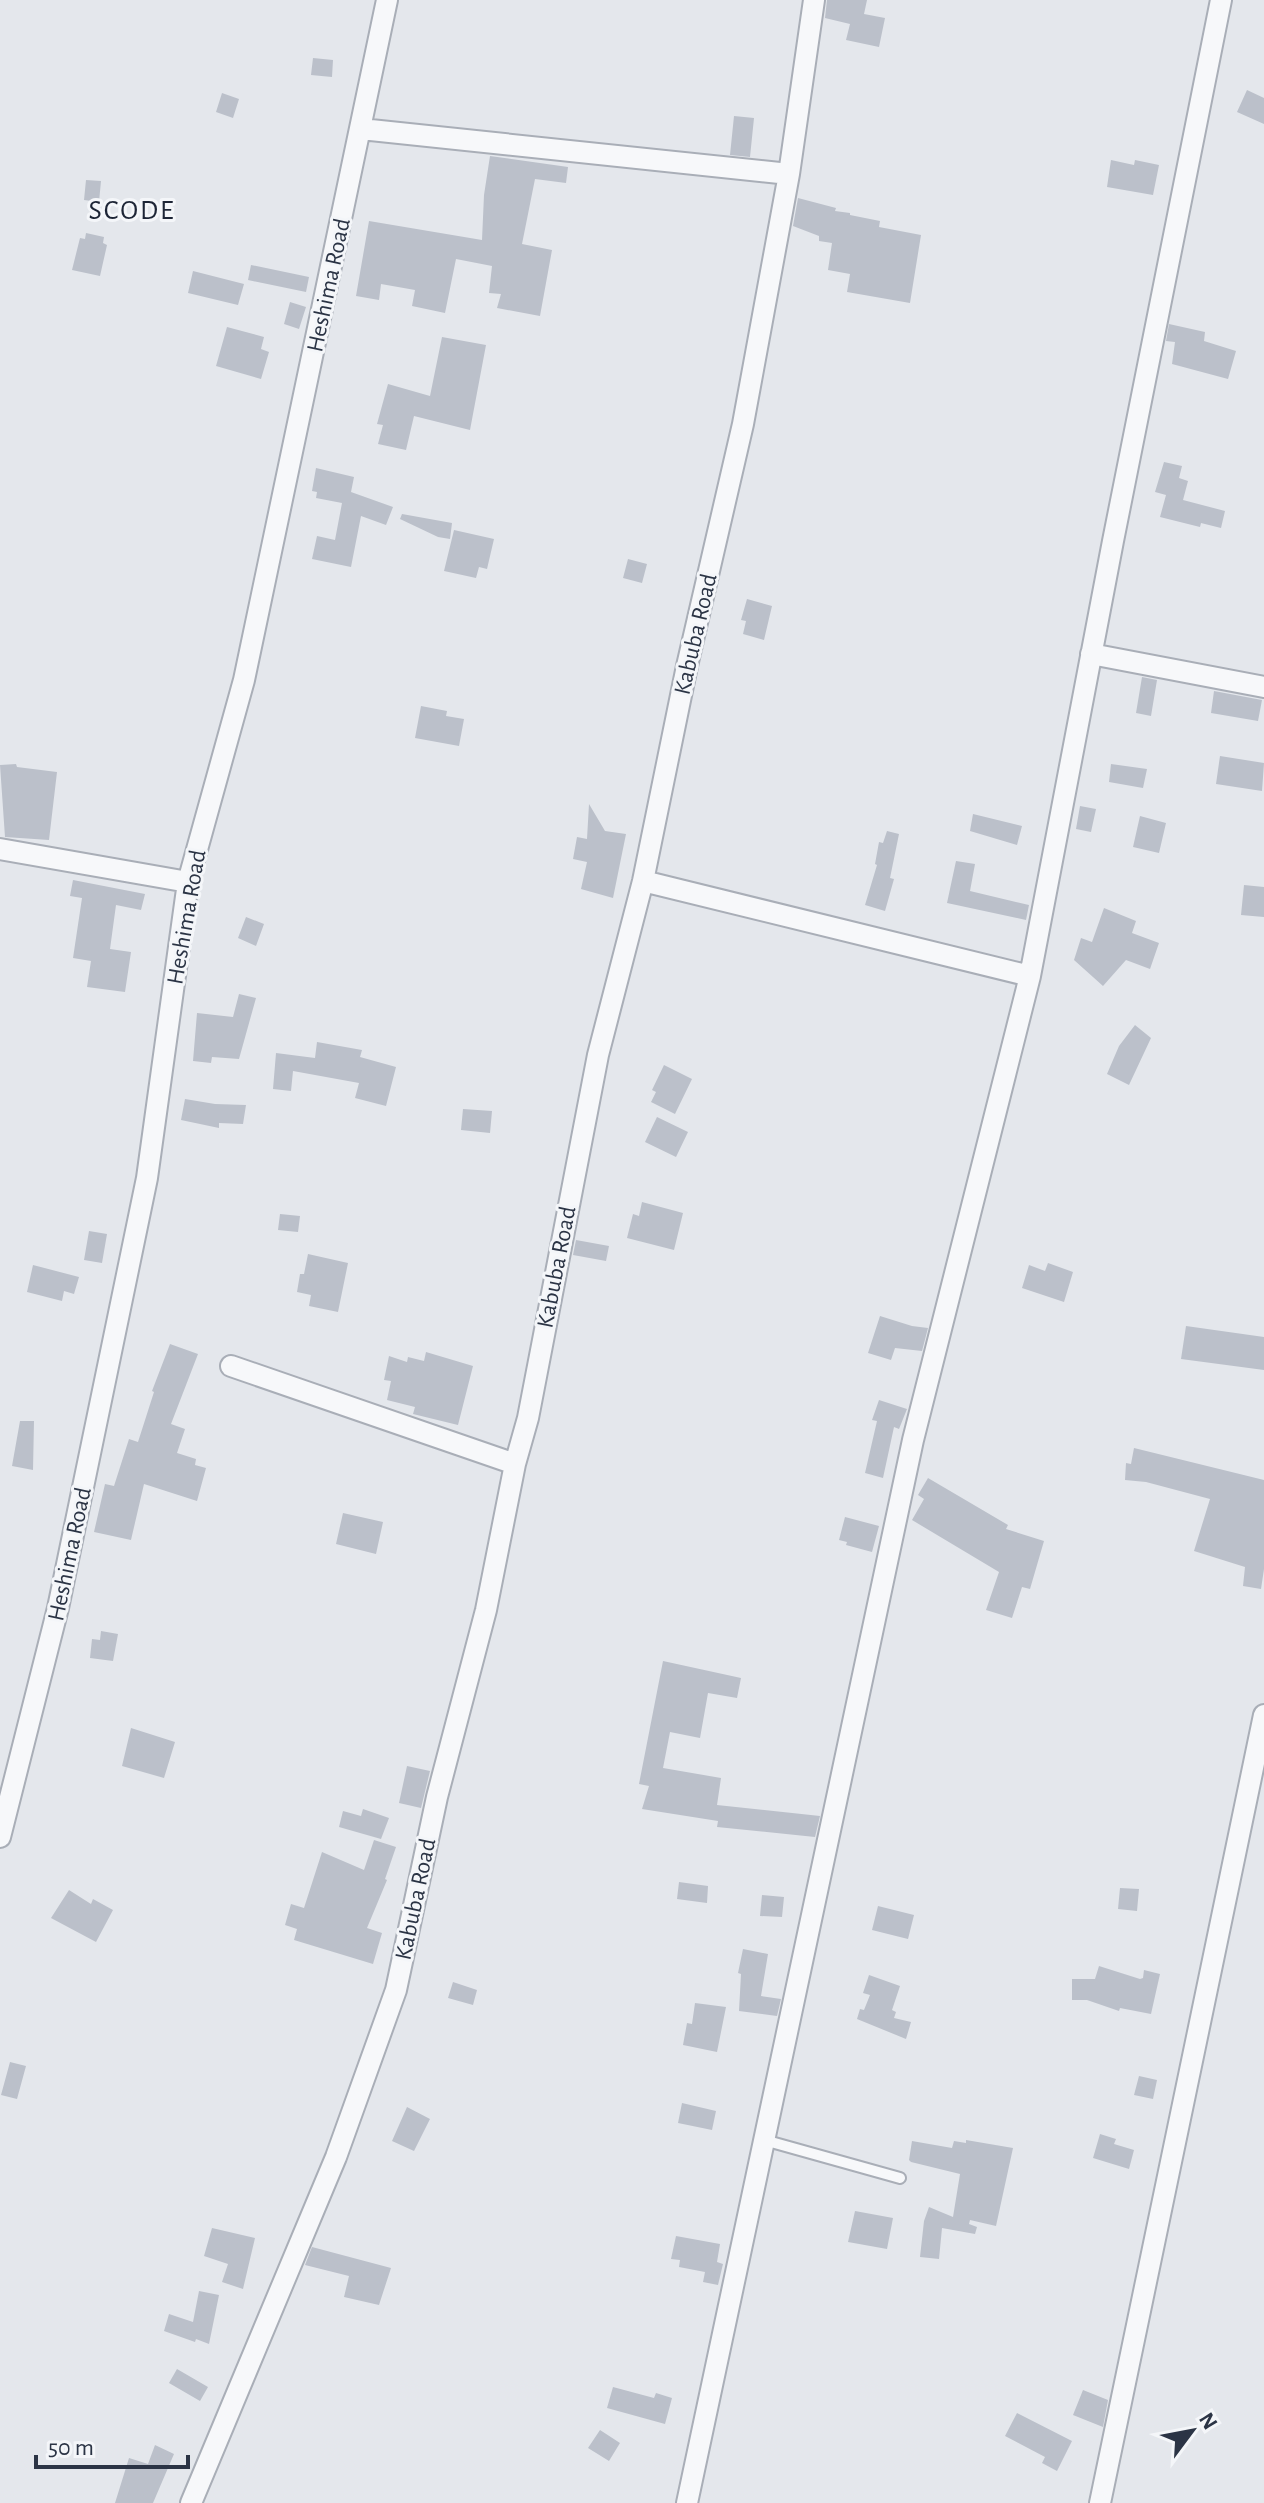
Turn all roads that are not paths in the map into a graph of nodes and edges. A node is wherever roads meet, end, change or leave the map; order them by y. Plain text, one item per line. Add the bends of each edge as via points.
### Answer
1 (387, 0) edge
2 (814, 0) edge
3 (1221, 0) edge
4 (361, 129) junction
5 (789, 174) junction
6 (1091, 654) junction
7 (1264, 687) edge
8 (0, 849) edge
9 (643, 881) junction
10 (188, 882) junction
11 (1030, 976) junction
12 (231, 1366) dead end
13 (515, 1464) junction
14 (1264, 1715) edge
15 (0, 1837) edge
16 (764, 2140) junction
17 (900, 2178) dead end
18 (191, 2503) edge
19 (687, 2503) edge
20 (1100, 2503) edge

1 - 4 street, Heshima Road
2 - 5 street, Kabuba Road
3 - 6 street
4 - 5 street
4 - 10 street, Heshima Road via 244,680
5 - 9 street, Kabuba Road via 743,424
6 - 7 street
6 - 11 street
8 - 10 street
9 - 11 street
9 - 13 street, Kabuba Road via 598,1055
10 - 15 street, Heshima Road via 147,1178 58,1608
11 - 16 street via 913,1440
12 - 13 street
13 - 18 street, Kabuba Road via 396,1990 336,2157
14 - 20 street
16 - 17 lane
16 - 19 street

